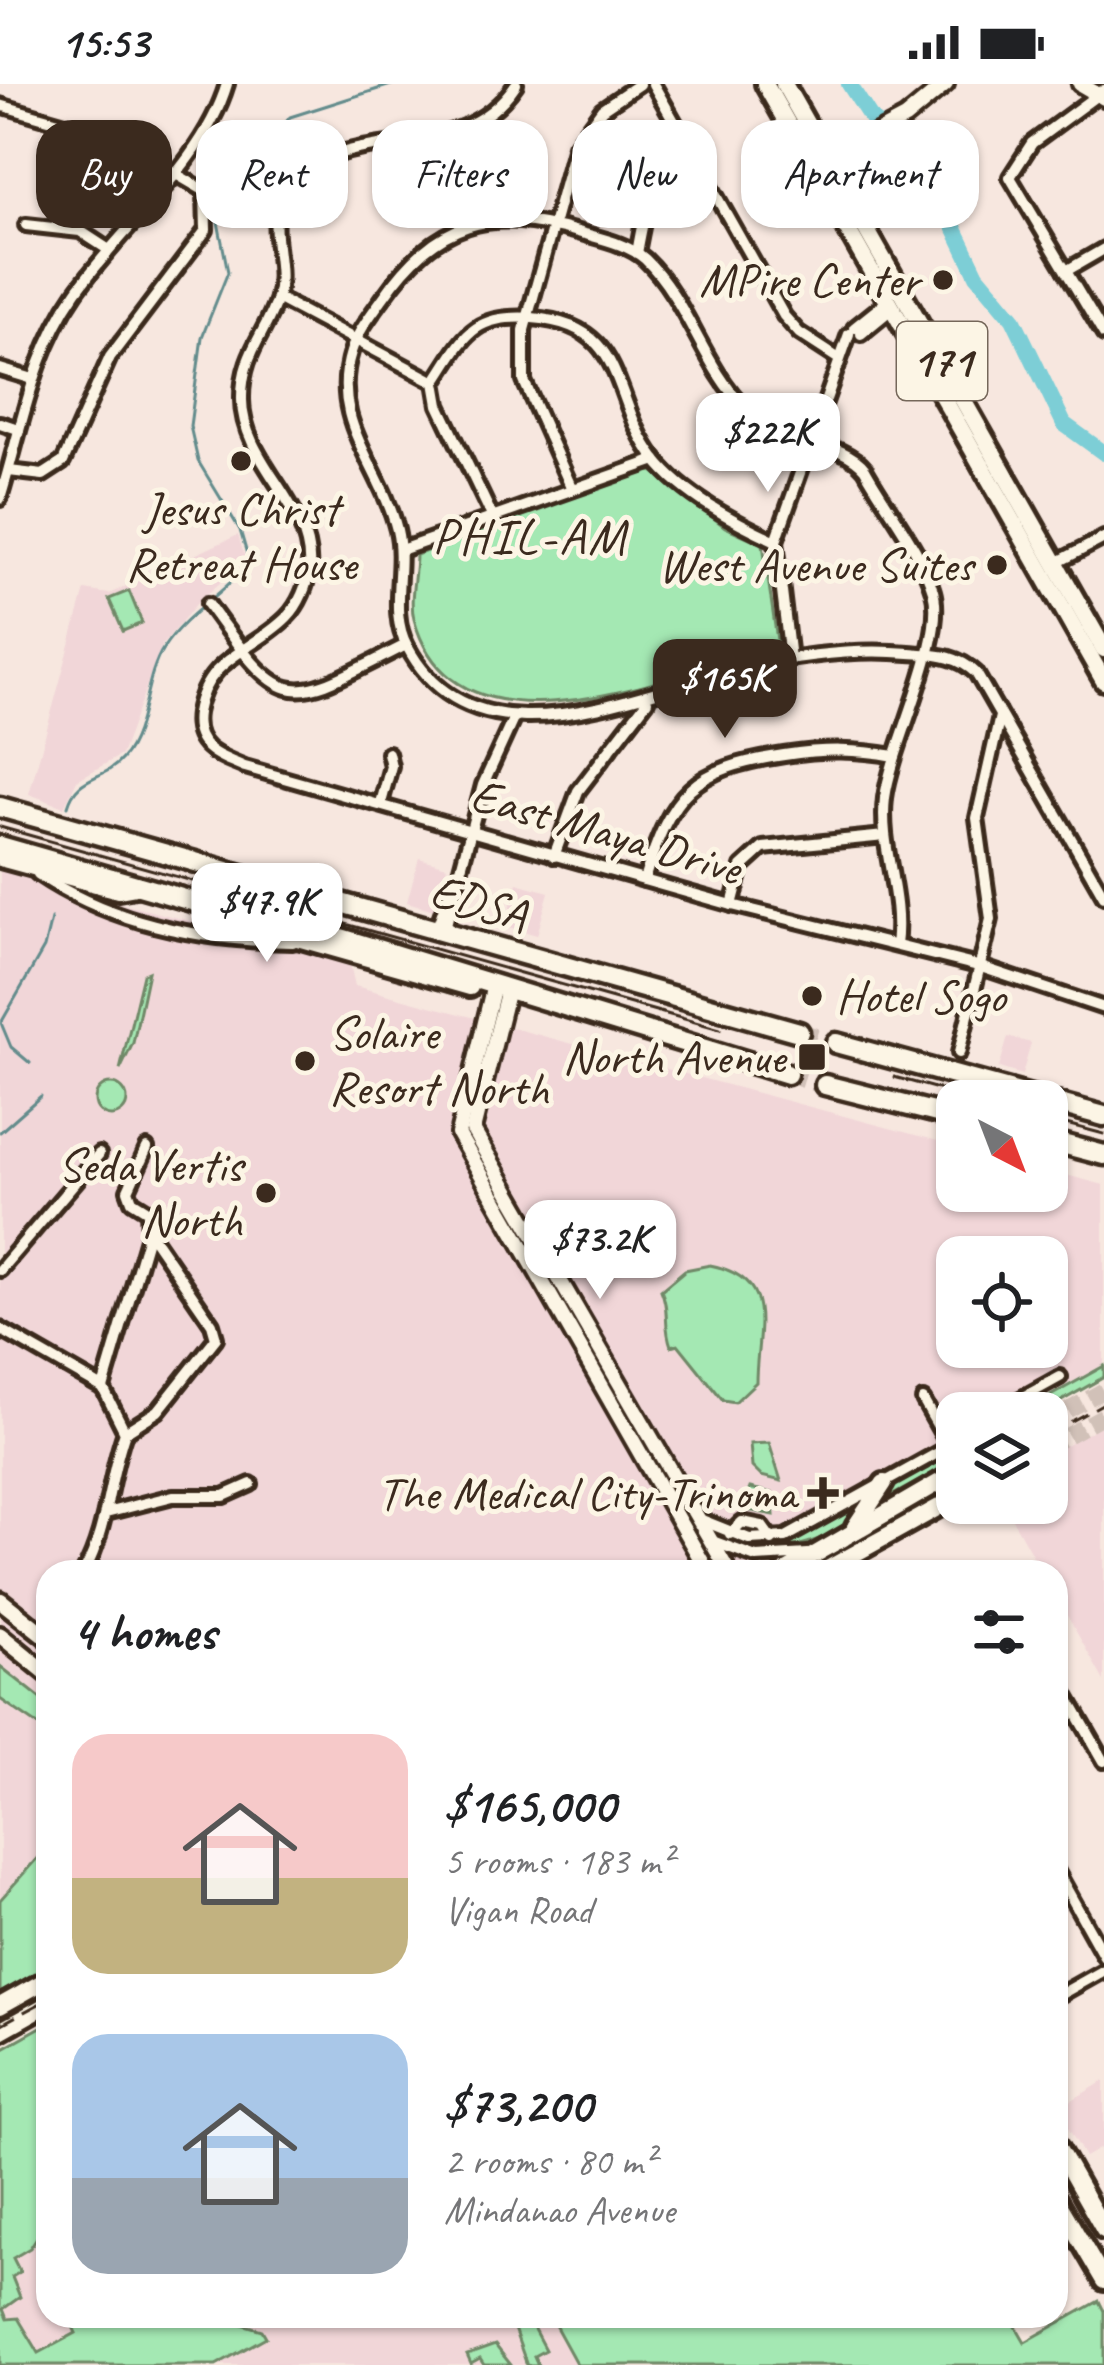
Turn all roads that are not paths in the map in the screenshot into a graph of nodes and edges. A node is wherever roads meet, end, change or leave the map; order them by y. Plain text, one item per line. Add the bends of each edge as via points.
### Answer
1 (227, 84) edge
2 (516, 84) edge
3 (639, 84) edge
4 (653, 84) edge
5 (765, 84) edge
6 (784, 84) edge
7 (946, 84) edge
8 (1080, 84) edge
9 (1102, 94) edge
10 (0, 105) edge
11 (673, 120) edge
12 (789, 120) edge
13 (800, 120) edge
14 (899, 120) edge
15 (175, 171) junction
16 (717, 198) edge
17 (26, 225) dead end
18 (552, 225) junction
19 (643, 228) edge
20 (854, 228) edge
21 (1104, 249) edge
22 (110, 250) junction
23 (637, 253) junction
24 (1066, 271) junction
25 (277, 298) junction
26 (895, 302) junction
27 (526, 318) junction
28 (1104, 335) edge
29 (355, 338) junction
30 (839, 359) junction
31 (0, 369) edge
32 (33, 379) junction
33 (434, 382) junction
34 (0, 423) edge
35 (19, 429) junction
36 (811, 444) junction
37 (656, 460) junction
38 (9, 471) junction
39 (572, 489) junction
40 (0, 499) edge
41 (492, 516) junction
42 (1104, 538) edge
43 (776, 541) junction
44 (401, 550) junction
45 (1048, 565) junction
46 (208, 604) dead end
47 (406, 645) junction
48 (1104, 649) edge
49 (240, 650) junction
50 (927, 654) junction
51 (790, 659) junction
52 (1104, 681) edge
53 (649, 698) junction
54 (1000, 716) junction
55 (514, 717) junction
56 (388, 753) dead end
57 (895, 756) junction
58 (381, 803) junction
59 (0, 807) edge
60 (468, 831) junction
61 (885, 836) junction
62 (0, 846) edge
63 (554, 856) junction
64 (0, 858) edge
65 (24, 864) junction
66 (644, 880) junction
67 (135, 887) junction
68 (1104, 896) edge
69 (732, 905) junction
70 (251, 918) junction
71 (440, 931) junction
72 (315, 942) junction
73 (896, 945) junction
74 (978, 966) junction
75 (499, 995) junction
76 (541, 1002) junction
77 (1104, 1008) edge
78 (490, 1031) junction
79 (799, 1032) tunnel mouth
80 (836, 1043) tunnel mouth
81 (958, 1053) dead end
82 (787, 1074) tunnel mouth
83 (825, 1085) tunnel mouth
84 (936, 1113) edge
85 (1104, 1116) edge
86 (1068, 1146) edge
87 (147, 1148) dead end
88 (99, 1154) dead end
89 (1104, 1155) edge
90 (149, 1232) junction
91 (166, 1251) junction
92 (140, 1260) junction
93 (0, 1270) edge
94 (0, 1328) edge
95 (1060, 1377) dead end
96 (103, 1388) junction
97 (1033, 1392) edge
98 (923, 1400) dead end
99 (936, 1422) edge
100 (125, 1432) junction
101 (936, 1456) edge
102 (884, 1483) junction
103 (251, 1484) dead end
104 (936, 1484) edge
105 (936, 1509) edge
106 (106, 1513) junction
107 (700, 1519) junction
108 (854, 1529) junction
109 (712, 1541) junction
110 (88, 1560) edge
111 (695, 1560) edge
112 (722, 1560) edge
113 (781, 1560) edge
114 (800, 1560) edge
115 (844, 1560) edge
116 (0, 1600) edge
117 (36, 1623) edge
118 (0, 1635) edge
119 (36, 1664) edge
120 (1068, 1698) edge
121 (1104, 1761) edge
122 (1068, 1892) edge
123 (1104, 1956) edge
124 (1104, 1970) edge
125 (36, 1986) edge
126 (1068, 1990) edge
127 (0, 2006) edge
128 (36, 2011) edge
129 (0, 2031) edge
130 (1068, 2172) edge
131 (1068, 2220) edge
132 (1104, 2230) edge
133 (1104, 2281) edge

1 - 15 street
2 - 25 street via 478,124 321,160 300,174 274,214
3 - 18 street via 583,132
4 - 11 street
5 - 12 main road, 171
6 - 13 main road, 171
7 - 14 street
8 - 9 street
9 - 24 street via 1032,143 1010,177
10 - 15 street via 114,138
15 - 22 street
15 - 38 street via 208,197 206,230 110,357 63,462 43,475
16 - 30 street via 784,316
17 - 22 street via 80,231
18 - 23 street
18 - 27 street
18 - 29 street via 493,219 436,239
19 - 23 street
20 - 26 main road, 171
21 - 24 street
22 - 32 street via 48,339
23 - 36 street via 736,399 765,425
24 - 28 street
25 - 29 street
25 - 49 street via 250,349 243,414 299,528 309,571 291,613
26 - 30 street via 853,336
26 - 45 main road, 171
27 - 33 street via 480,323
27 - 37 street via 568,321 588,333
27 - 39 street via 524,381
29 - 33 street
29 - 44 street via 345,409
30 - 36 street
31 - 32 street
32 - 35 street
33 - 41 street
34 - 35 street
35 - 38 street
36 - 43 street
36 - 50 street via 861,464 931,584
37 - 39 street
37 - 43 street via 714,508
38 - 40 street
39 - 41 street
41 - 44 street
42 - 45 street
43 - 51 street
44 - 47 street via 398,613
45 - 48 main road, 171
45 - 52 main road, 171
46 - 49 street
47 - 49 street via 332,682 293,691 264,679
47 - 55 street via 463,701
49 - 58 street, East Maya Drive via 202,689 196,730 204,746 245,767
50 - 51 street
50 - 54 street via 968,665
50 - 57 street
51 - 53 street
53 - 55 street
53 - 63 street via 578,791
54 - 68 street
54 - 74 street via 977,818 992,911
55 - 60 street
56 - 58 street
57 - 61 street
57 - 66 street via 829,748 712,770 671,814
58 - 60 street, East Maya Drive
59 - 71 highway, EDSA
60 - 63 street, East Maya Drive
60 - 71 street
61 - 69 street via 763,848 742,867
61 - 73 street via 899,904
62 - 67 highway, EDSA
63 - 66 street, East Maya Drive
64 - 65 main road, EDSA
65 - 67 main road, EDSA via 118,890
65 - 72 street via 80,902 220,941
66 - 69 street, East Maya Drive
67 - 70 highway, EDSA
69 - 73 street, East Maya Drive
70 - 72 main road, EDSA
70 - 76 highway, EDSA via 292,923
71 - 79 highway, EDSA
72 - 75 main road, EDSA
73 - 74 street, East Maya Drive
74 - 77 street, East Maya Drive
74 - 81 street
75 - 76 main road, EDSA
75 - 78 street
76 - 82 highway, EDSA
78 - 107 street via 473,1130
78 - 111 street via 458,1134
80 - 85 highway
83 - 84 highway
86 - 89 highway
87 - 90 street via 128,1190 148,1211
88 - 93 street
90 - 91 street
90 - 92 street
91 - 92 street
91 - 100 street via 216,1338 158,1411
92 - 96 street
94 - 96 street
95 - 97 street
96 - 100 street
98 - 99 street
100 - 106 street
101 - 102 street
102 - 107 street via 772,1540
102 - 108 main road
103 - 106 street via 224,1496 173,1496
104 - 108 main road
105 - 115 main road
106 - 110 street
107 - 109 street
108 - 114 main road
109 - 112 street
109 - 113 street
116 - 117 main road
118 - 119 main road
120 - 121 street
122 - 123 street
124 - 126 street
125 - 127 main road
128 - 129 main road
130 - 132 main road
131 - 133 main road

